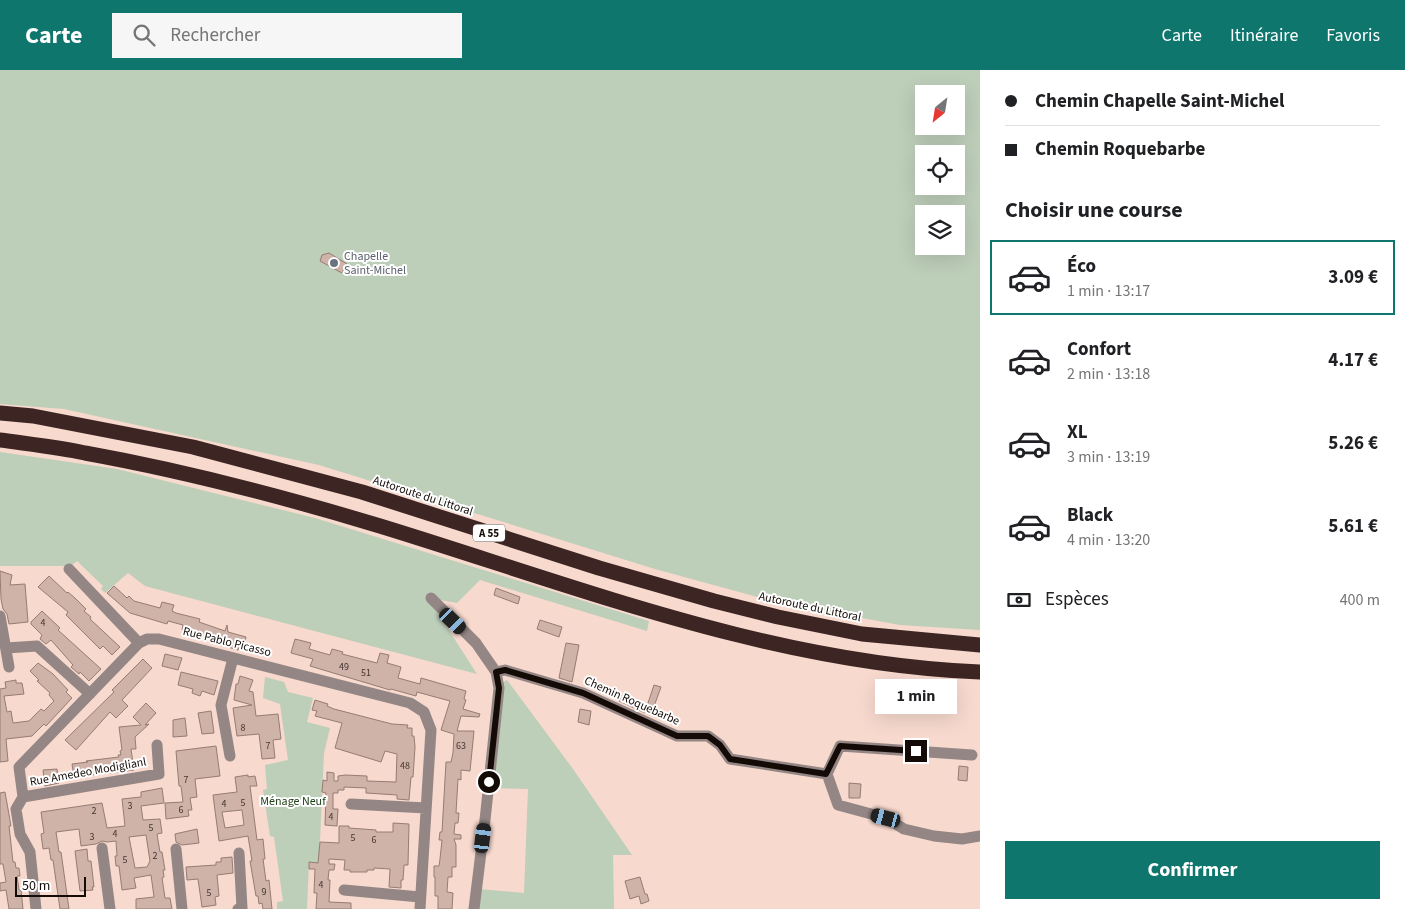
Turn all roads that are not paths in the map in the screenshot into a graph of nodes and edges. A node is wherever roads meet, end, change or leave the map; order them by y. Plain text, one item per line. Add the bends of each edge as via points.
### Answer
1 (0, 414) edge
2 (0, 440) edge
3 (69, 569) dead end
4 (430, 598) dead end
5 (0, 616) edge
6 (139, 643) junction
7 (980, 645) edge
8 (6, 648) junction
9 (233, 658) junction
10 (9, 667) dead end
11 (496, 672) junction
12 (980, 672) edge
13 (90, 694) junction
14 (157, 745) dead end
15 (972, 755) dead end
16 (230, 756) dead end
17 (826, 774) junction
18 (23, 797) junction
19 (352, 804) dead end
20 (426, 808) junction
21 (980, 836) edge
22 (102, 848) dead end
23 (176, 848) dead end
24 (240, 853) dead end
25 (344, 890) dead end
26 (420, 903) edge
27 (36, 909) edge
28 (110, 909) edge
29 (182, 909) edge
30 (238, 909) edge
31 (474, 909) edge

1 - 7 highway, Autoroute du Littoral / A 55 via 33,416 193,447 362,492 599,568 778,617 862,634
2 - 12 highway, A 55 via 94,454 285,499 710,628 892,664
3 - 6 street
4 - 11 street via 476,644
5 - 8 street
6 - 9 street, Rue Pablo Picasso via 159,639
6 - 13 street
8 - 10 street
8 - 13 street via 37,646
9 - 16 street via 221,705
9 - 20 street, Rue Pablo Picasso via 410,703 424,712 431,730
11 - 17 street, Chemin Roquebarbe via 505,670 583,693 677,736 708,736 730,759
11 - 31 street via 499,688
13 - 18 street via 18,768
14 - 18 street, Rue Amedeo Modiglianl via 159,774
15 - 17 street via 840,746
17 - 21 street via 838,805 886,818 904,829 934,836 962,839
18 - 27 street via 16,808 20,834 30,852
19 - 20 street
20 - 26 street, Rue Pablo Picasso
22 - 28 street
23 - 29 street
24 - 30 street via 242,908
25 - 26 street

